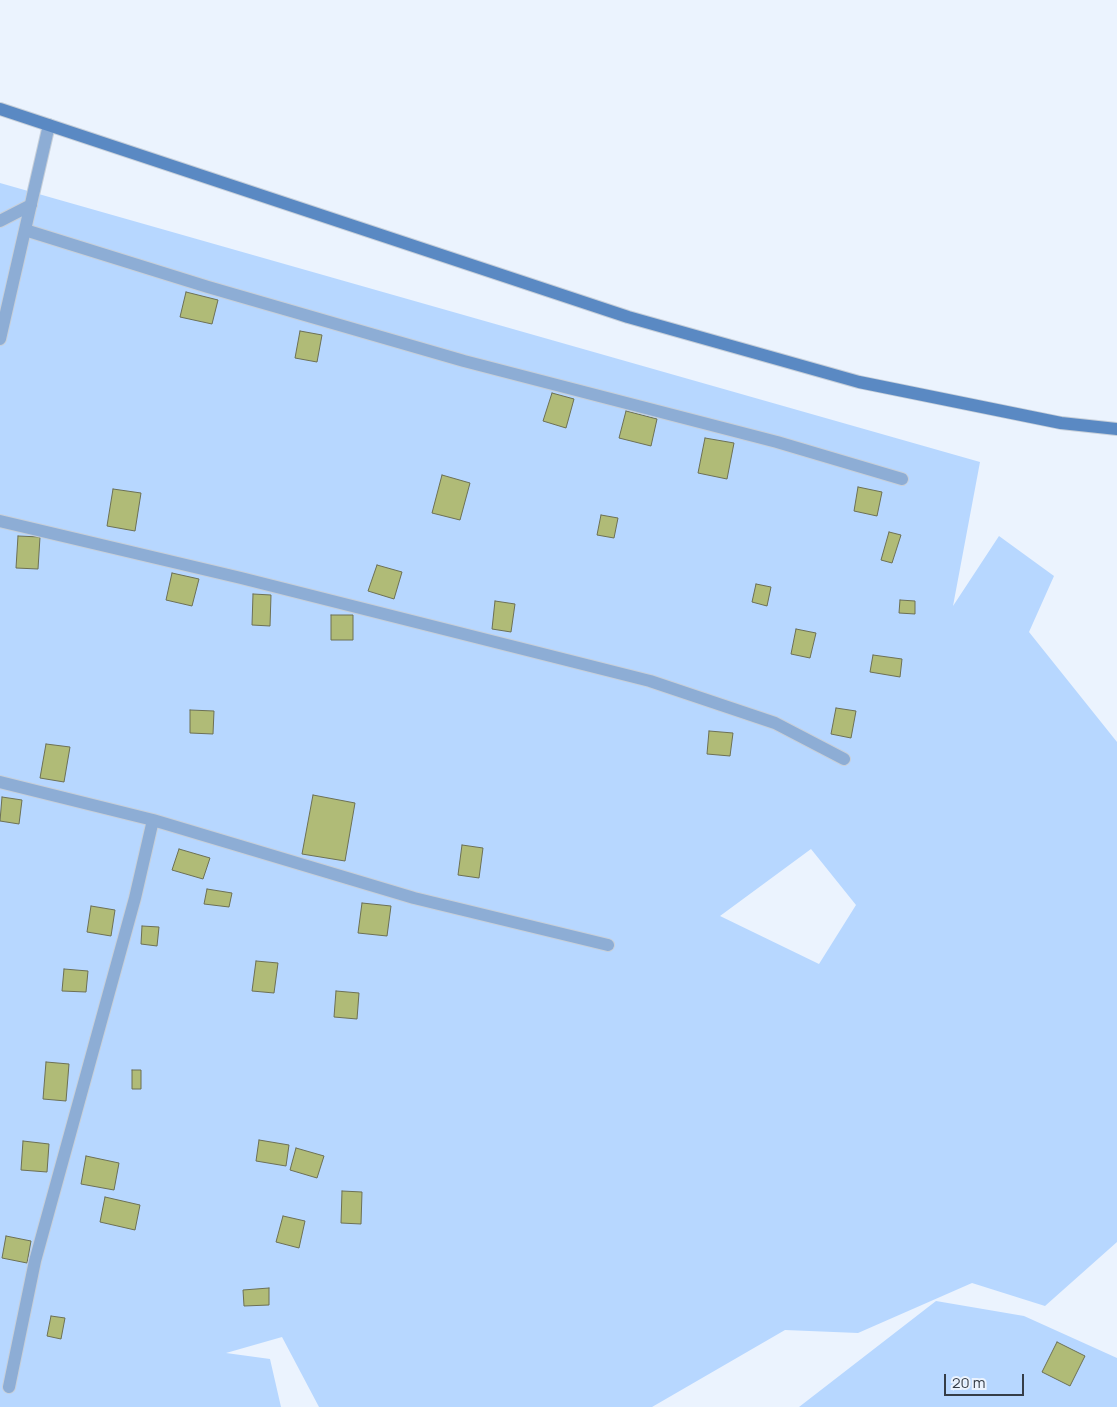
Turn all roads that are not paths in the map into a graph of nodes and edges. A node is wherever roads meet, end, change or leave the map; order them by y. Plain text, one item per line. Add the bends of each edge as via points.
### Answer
1 (0, 109) edge
2 (49, 125) junction
3 (31, 205) junction
4 (0, 221) edge
5 (25, 230) junction
6 (0, 339) edge
7 (1117, 429) edge
8 (902, 478) dead end
9 (0, 521) edge
10 (844, 759) dead end
11 (0, 782) edge
12 (153, 820) junction
13 (608, 945) dead end
14 (9, 1387) dead end

1 - 2 main road
2 - 3 lane
2 - 7 main road via 638,319 859,382 1061,423
3 - 4 lane
3 - 5 lane
5 - 6 lane
5 - 8 lane via 464,361 777,442
9 - 10 lane via 650,681 774,723
11 - 12 lane
12 - 13 lane via 414,898
12 - 14 lane via 135,898 35,1261

